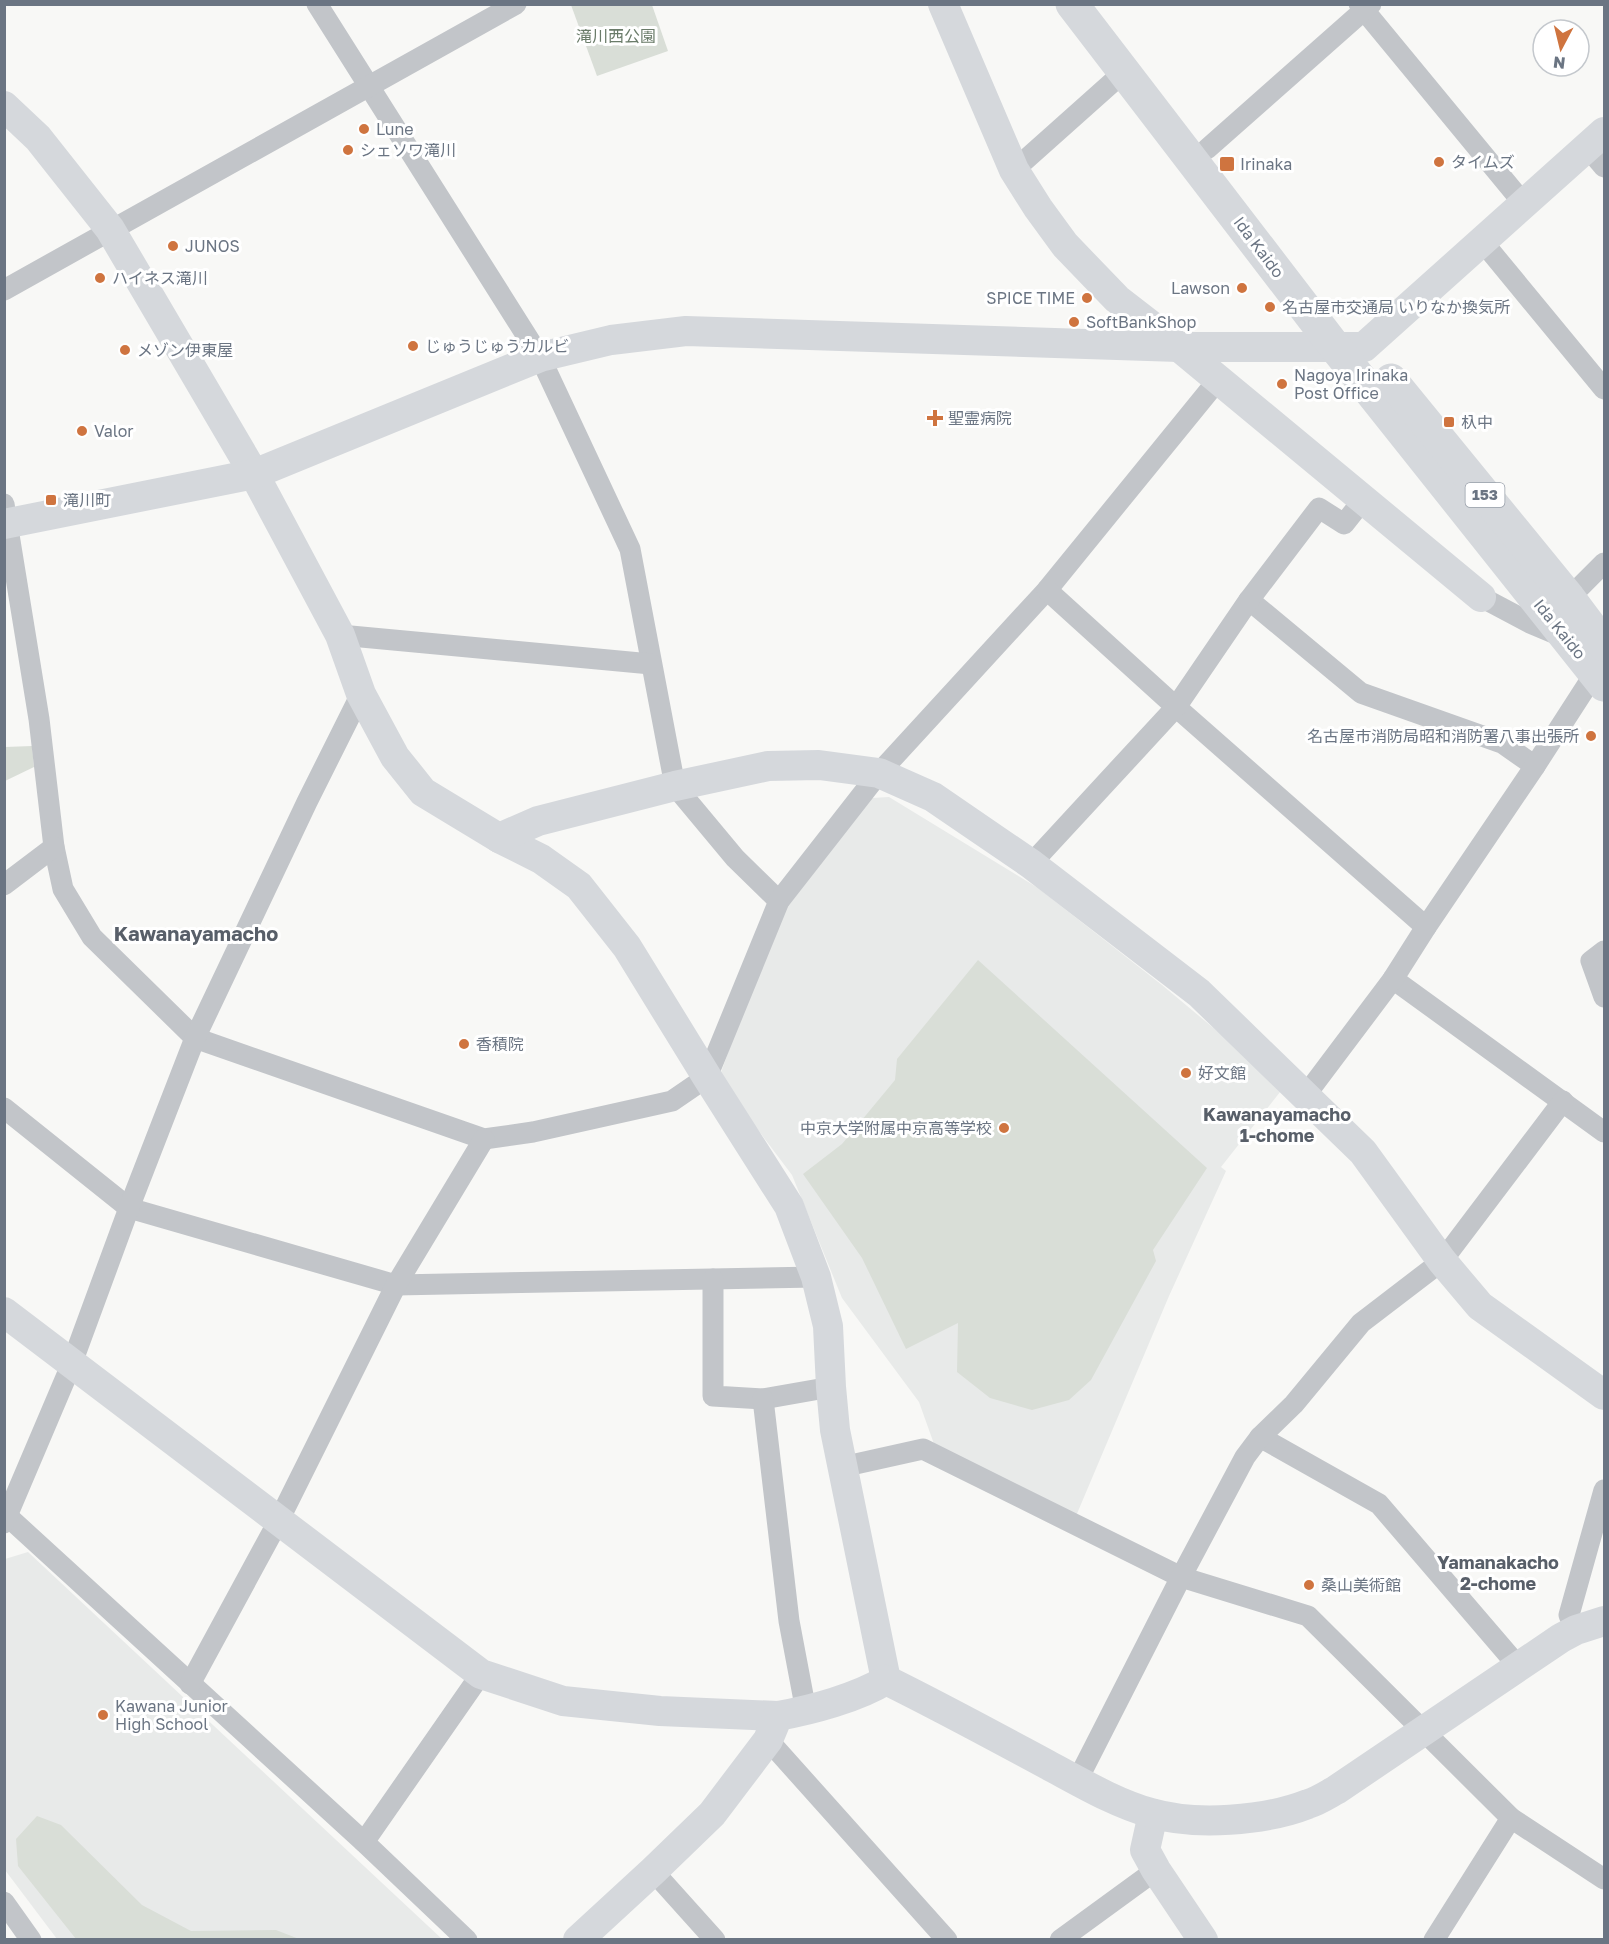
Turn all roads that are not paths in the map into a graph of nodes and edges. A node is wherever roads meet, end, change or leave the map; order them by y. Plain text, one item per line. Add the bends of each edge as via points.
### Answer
1 (316, 4) edge
2 (516, 4) edge
3 (943, 4) edge
4 (1072, 4) edge
5 (1096, 4) edge
6 (1364, 7) edge
7 (1125, 71) junction
8 (370, 86) junction
9 (4, 106) edge
10 (1207, 149) junction
11 (1599, 149) edge
12 (1014, 170) junction
13 (1524, 204) junction
14 (110, 229) junction
15 (1482, 241) junction
16 (4, 290) edge
17 (1179, 347) junction
18 (1350, 347) junction
19 (540, 357) junction
20 (1218, 380) junction
21 (1605, 389) edge
22 (254, 474) junction
23 (1363, 500) junction
24 (6, 518) edge
25 (1605, 563) edge
26 (1521, 580) junction
27 (1047, 590) junction
28 (1480, 597) junction
29 (1569, 598) junction
30 (1249, 600) junction
31 (340, 635) junction
32 (1566, 638) junction
33 (651, 664) junction
34 (1601, 668) edge
35 (361, 694) junction
36 (1176, 707) junction
37 (1535, 766) junction
38 (879, 773) junction
39 (675, 786) junction
40 (499, 838) junction
41 (54, 847) junction
42 (1031, 864) junction
43 (4, 885) edge
44 (779, 901) junction
45 (1426, 927) junction
46 (1605, 951) edge
47 (1393, 979) junction
48 (1605, 997) edge
49 (195, 1038) junction
50 (706, 1077) junction
51 (1305, 1096) junction
52 (1563, 1101) junction
53 (4, 1108) edge
54 (1605, 1132) edge
55 (484, 1139) junction
56 (129, 1208) junction
57 (1442, 1261) junction
58 (816, 1277) junction
59 (713, 1279) junction
60 (396, 1285) junction
61 (4, 1312) edge
62 (72, 1363) junction
63 (831, 1387) junction
64 (1605, 1395) edge
65 (763, 1399) junction
66 (1260, 1437) junction
67 (842, 1467) junction
68 (1605, 1490) edge
69 (6, 1517) edge
70 (279, 1520) junction
71 (1181, 1577) junction
72 (1605, 1621) edge
73 (1576, 1630) junction
74 (1518, 1666) junction
75 (481, 1674) junction
76 (886, 1680) junction
77 (190, 1684) junction
78 (784, 1722) junction
79 (1424, 1732) junction
80 (1077, 1781) junction
81 (1153, 1814) junction
82 (1511, 1818) junction
83 (363, 1842) junction
84 (1156, 1870) junction
85 (653, 1871) junction
86 (1605, 1879) edge
87 (4, 1902) edge
88 (1069, 1936) edge
89 (31, 1940) edge
90 (467, 1940) edge
91 (578, 1940) edge
92 (715, 1940) edge
93 (947, 1940) edge
94 (1203, 1940) edge
95 (1434, 1940) edge

1 - 8 street
2 - 8 street
3 - 12 street
4 - 7 highway, Ida Kaido / 153
5 - 10 highway, Ida Kaido / 153
6 - 10 street
6 - 13 street
7 - 12 street
7 - 18 highway, Ida Kaido / 153
8 - 14 street
8 - 19 street
9 - 14 street via 38,138
10 - 18 highway, Ida Kaido / 153
11 - 13 street
12 - 17 street via 1065,245 1117,299
13 - 15 street
14 - 16 street
14 - 22 street
15 - 18 street
15 - 21 street
17 - 18 street
17 - 19 street via 686,331 611,340
17 - 20 street
18 - 26 highway, Ida Kaido / 153
18 - 29 highway, Ida Kaido / 153
19 - 22 street
19 - 33 street via 630,549
20 - 23 street
20 - 27 street
22 - 24 street
22 - 31 street
23 - 28 street
23 - 30 street via 1344,524 1319,508
24 - 41 street via 39,719
25 - 29 street
26 - 28 street via 1501,596
26 - 32 highway, Ida Kaido / 153
27 - 36 street
27 - 38 street
28 - 32 street
29 - 34 highway, Ida Kaido / 153
30 - 36 street
30 - 37 street via 1361,693 1502,743
31 - 33 street
31 - 35 street
32 - 34 highway, Ida Kaido / 153
33 - 39 street
34 - 37 street
35 - 40 street via 395,757 423,792
35 - 49 street
36 - 42 street
36 - 45 street
37 - 45 street
38 - 39 street via 819,765 768,766
38 - 42 street via 933,797
38 - 44 street
39 - 40 street via 538,821
39 - 44 street via 735,858
40 - 50 street via 541,859 579,886 627,947
41 - 43 street
41 - 49 street via 63,889 92,937
42 - 51 street via 1199,993
44 - 50 street
45 - 47 street
46 - 48 street via 1591,962
47 - 51 street
47 - 52 street
49 - 55 street
49 - 56 street
50 - 55 street via 672,1101
50 - 58 street via 789,1206
51 - 57 street via 1363,1152
52 - 54 street
52 - 57 street
53 - 56 street
55 - 60 street
56 - 60 street
56 - 62 street
57 - 64 street via 1480,1306
57 - 66 street via 1361,1323 1294,1404
58 - 59 street
58 - 63 street via 828,1326
59 - 60 street
59 - 65 street via 713,1396
60 - 70 street
61 - 62 street
62 - 69 street
62 - 70 street
63 - 65 street
63 - 67 street
65 - 78 street via 789,1621
66 - 71 street via 1245,1457
66 - 74 street via 1379,1504
67 - 71 street via 923,1449
67 - 76 street
68 - 73 street via 1569,1615
69 - 77 street
70 - 75 street
70 - 77 street
71 - 79 street via 1308,1616
71 - 80 street
72 - 73 street
73 - 74 street
74 - 79 street
75 - 78 street via 563,1701
75 - 83 street
76 - 78 street
76 - 80 street
77 - 83 street
78 - 85 street via 712,1814
78 - 93 street
79 - 81 street via 1308,1804 1245,1819
79 - 82 street
80 - 81 street
81 - 84 street via 1146,1850
82 - 86 street
82 - 95 street
83 - 90 street
84 - 88 street
84 - 94 street
85 - 91 street
85 - 92 street
87 - 89 street

